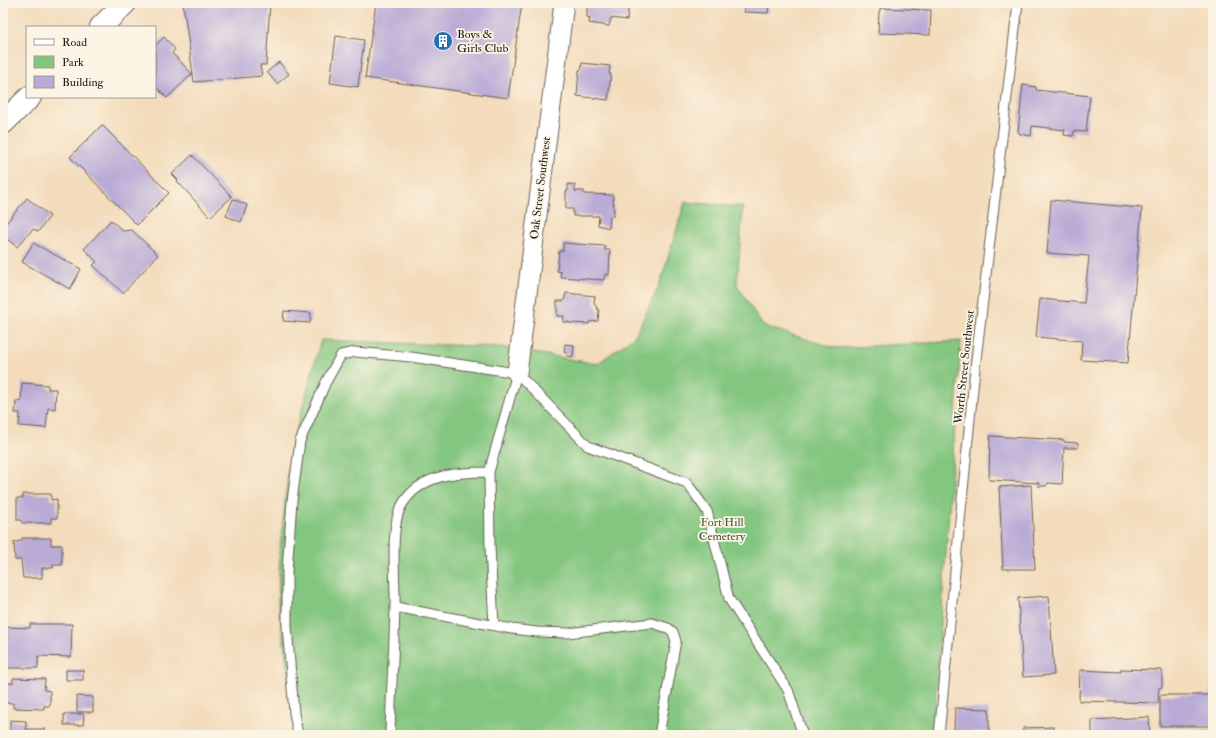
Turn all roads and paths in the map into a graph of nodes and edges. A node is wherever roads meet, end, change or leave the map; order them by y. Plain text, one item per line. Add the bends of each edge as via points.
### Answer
1 (125, 3) edge
2 (564, 3) edge
3 (1018, 3) edge
4 (102, 26) edge
5 (29, 98) edge
6 (3, 123) edge
7 (517, 373) junction
8 (489, 472) junction
9 (396, 607) junction
10 (494, 626) junction
11 (298, 735) edge
12 (390, 735) edge
13 (659, 735) edge
14 (803, 735) edge
15 (940, 735) edge

1 - 4 main road
2 - 7 street, Oak Street Southwest
3 - 15 lane, Worth Street Southwest via 975,368
5 - 6 main road
7 - 8 lane
7 - 11 lane via 411,357 354,352 341,355 300,441 292,501 286,571 294,713
7 - 14 lane via 588,446 687,483 707,511 729,599 788,690
8 - 9 lane via 465,472 428,481 411,493 401,505 395,539
8 - 10 lane
9 - 10 lane
9 - 12 lane
10 - 13 lane via 568,633 652,623 668,628 673,632 676,641

